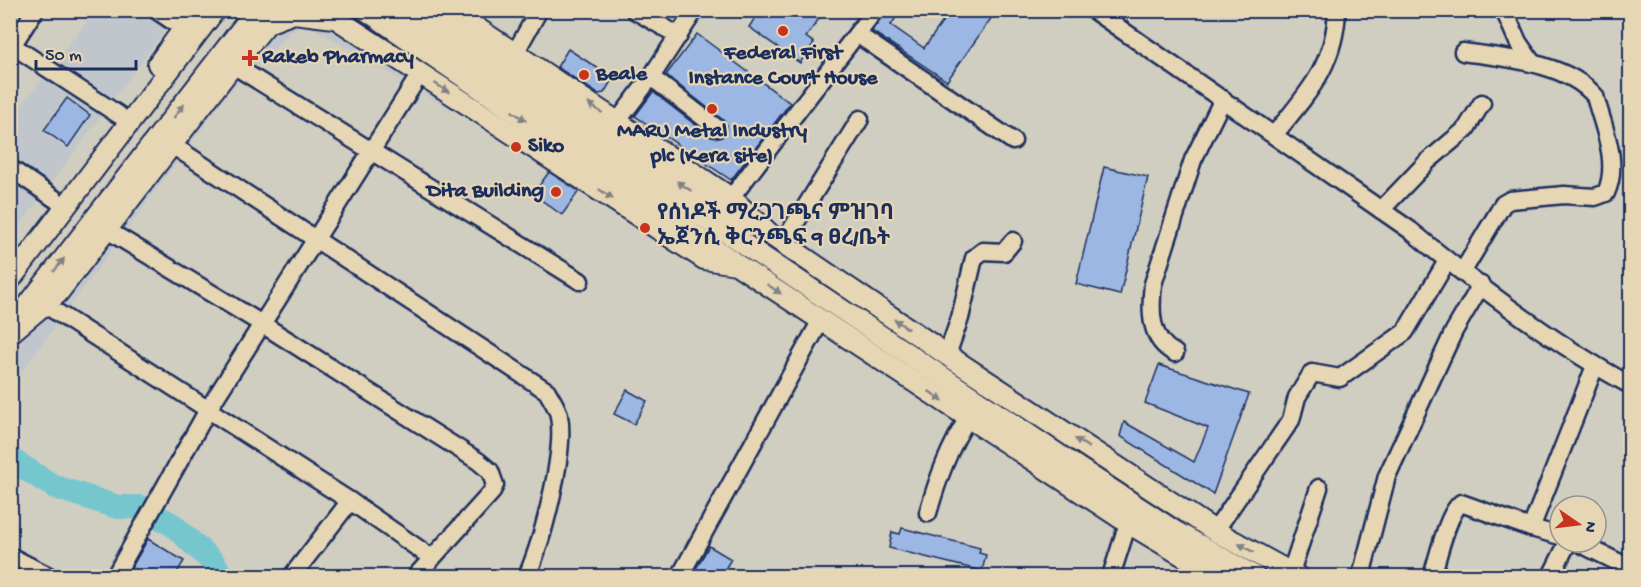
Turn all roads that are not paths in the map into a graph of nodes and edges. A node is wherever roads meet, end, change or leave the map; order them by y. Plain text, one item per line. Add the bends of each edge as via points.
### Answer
1 (35, 10) edge
2 (156, 10) edge
3 (197, 10) edge
4 (216, 10) edge
5 (394, 10) edge
6 (424, 10) edge
7 (450, 10) edge
8 (539, 10) edge
9 (634, 10) edge
10 (695, 10) edge
11 (874, 10) edge
12 (1093, 10) edge
13 (1336, 10) edge
14 (1504, 10) edge
15 (366, 11) edge
16 (268, 14) edge
17 (329, 15) edge
18 (184, 29) junction
19 (857, 34) junction
20 (679, 36) junction
21 (11, 47) edge
22 (1463, 52) dead end
23 (514, 53) junction
24 (1531, 61) junction
25 (233, 65) junction
26 (420, 74) junction
27 (651, 77) junction
28 (1223, 99) junction
29 (1482, 103) dead end
30 (119, 115) junction
31 (860, 119) dead end
32 (617, 122) junction
33 (717, 128) dead end
34 (1274, 135) junction
35 (1013, 141) dead end
36 (172, 146) junction
37 (371, 148) junction
38 (10, 168) edge
39 (731, 198) junction
40 (55, 199) junction
41 (1381, 210) junction
42 (107, 230) junction
43 (315, 239) junction
44 (777, 239) junction
45 (1013, 241) dead end
46 (10, 261) edge
47 (1447, 261) junction
48 (736, 264) junction
49 (1463, 272) junction
50 (10, 279) edge
51 (580, 281) dead end
52 (1481, 285) junction
53 (44, 304) junction
54 (820, 320) junction
55 (262, 324) junction
56 (10, 328) edge
57 (10, 333) edge
58 (1175, 353) dead end
59 (947, 355) junction
60 (1595, 366) junction
61 (1630, 385) edge
62 (209, 408) junction
63 (968, 418) junction
64 (1319, 488) dead end
65 (350, 501) junction
66 (928, 513) dead end
67 (1128, 523) junction
68 (1531, 528) junction
69 (1215, 531) junction
70 (1548, 533) edge
71 (1562, 554) edge
72 (1601, 554) edge
73 (10, 556) edge
74 (432, 558) junction
75 (1630, 568) edge
76 (1294, 574) edge
77 (49, 576) edge
78 (115, 576) edge
79 (292, 576) edge
80 (417, 576) edge
81 (527, 576) edge
82 (680, 576) edge
83 (1111, 576) edge
84 (1217, 576) edge
85 (1254, 576) edge
86 (1361, 576) edge
87 (1432, 576) edge
88 (1551, 576) edge

1 - 21 street
2 - 18 street
3 - 18 main road
4 - 50 main road
5 - 85 main road via 1060,456 1176,532
44 -> 6 main road via 721,211
7 - 23 main road
8 - 23 street
9 - 20 street
10 - 20 street
11 - 19 street
12 - 28 street
13 - 34 street via 1328,62
14 - 24 street
15 -> 48 main road
16 - 17 main road
16 - 25 main road
56 -> 16 main road
17 - 26 main road
18 - 30 main road
19 - 35 street
19 - 39 street
20 - 27 street
21 - 30 street
22 - 24 street
32 -> 23 main road
24 - 49 street via 1581,83 1595,96 1612,161 1611,182 1606,193 1595,196 1564,195 1503,204
25 - 36 main road
25 - 37 street
26 - 37 street
26 -> 48 main road via 704,259
27 - 32 street
27 - 33 street
28 - 34 street
28 - 58 street via 1193,160 1154,284 1151,301 1155,333 1163,347
29 - 41 street via 1466,129 1428,161
30 - 40 main road
31 - 44 street
32 - 39 main road
34 - 41 street
36 - 42 main road
36 - 43 street
37 - 43 street
37 - 51 street via 428,188
38 - 40 street
39 - 44 main road
40 - 46 main road
41 - 47 street
42 - 53 main road via 58,293
42 - 55 street
43 - 55 street
43 - 81 street via 548,391 559,414 561,440 544,527
59 -> 44 main road
45 - 59 street via 1004,252 983,252 974,258
47 - 49 street
47 - 69 street via 1405,332 1340,378 1312,373 1297,397 1291,420
48 -> 54 main road
49 - 52 street
52 - 60 street
52 - 86 street via 1454,331 1387,476
53 - 57 main road
53 - 62 street
54 -> 63 main road
54 - 82 street
55 - 62 street
55 - 74 street via 490,471 495,485 491,493
69 -> 59 main road
60 - 61 street
60 - 68 street
62 - 65 street
62 - 78 street
63 - 66 street via 941,469
63 - 67 main road
64 - 76 street
65 - 74 street
65 - 79 street
67 - 83 street
67 - 84 main road
68 - 70 street
68 - 87 street via 1461,503 1451,519
76 -> 69 main road
71 - 88 street
72 - 75 street
73 - 77 street
74 - 80 street

